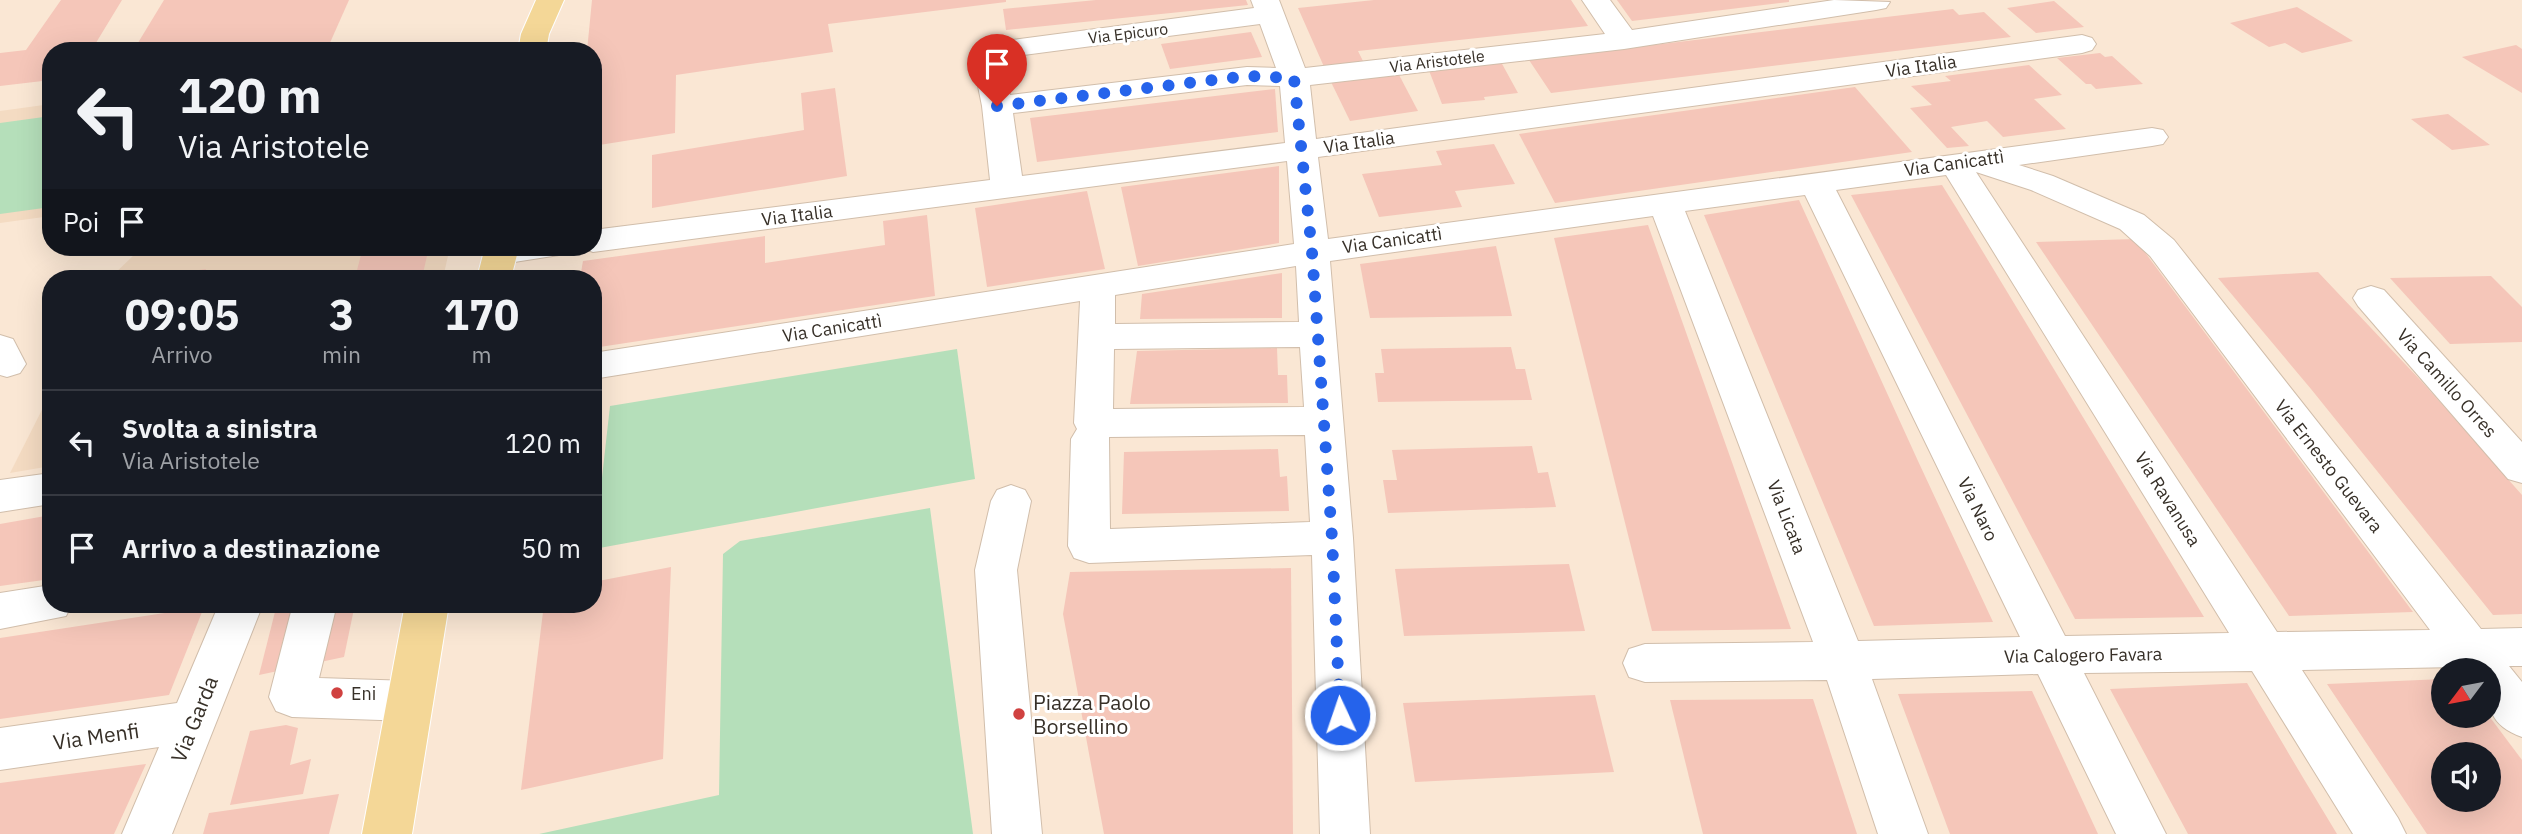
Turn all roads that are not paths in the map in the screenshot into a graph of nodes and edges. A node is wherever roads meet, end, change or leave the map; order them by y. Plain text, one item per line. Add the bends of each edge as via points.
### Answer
1 (550, 0) edge
2 (1596, 0) edge
3 (1876, 1) edge
4 (1268, 7) edge
5 (1624, 40) junction
6 (534, 42) edge
7 (2082, 44) dead end
8 (1294, 78) junction
9 (997, 106) junction
10 (2152, 137) dead end
11 (1300, 150) junction
12 (1963, 162) junction
13 (1816, 183) junction
14 (1007, 188) junction
15 (1665, 203) junction
16 (602, 240) edge
17 (1312, 252) junction
18 (1097, 285) junction
19 (2371, 298) dead end
20 (1317, 334) junction
21 (1096, 337) junction
22 (602, 365) edge
23 (1323, 421) junction
24 (1091, 439) dead end
25 (2522, 468) edge
26 (42, 489) edge
27 (0, 496) edge
28 (1011, 501) dead end
29 (1332, 538) junction
30 (42, 604) edge
31 (0, 611) edge
32 (237, 613) edge
33 (313, 613) edge
34 (425, 613) edge
35 (2522, 647) edge
36 (2266, 653) junction
37 (2051, 655) junction
38 (2477, 658) edge
39 (2496, 658) edge
40 (1843, 661) junction
41 (2431, 661) edge
42 (1645, 663) dead end
43 (2501, 689) edge
44 (410, 701) junction
45 (2522, 717) edge
46 (192, 723) junction
47 (0, 749) edge
48 (147, 834) edge
49 (387, 834) edge
50 (1017, 834) edge
51 (1345, 834) edge
52 (1903, 834) edge
53 (2141, 834) edge
54 (2381, 834) edge

1 - 6 main road
2 - 5 street
3 - 5 street, Via Aristotele
4 - 8 street
4 - 9 street, Via Epicuro via 985,51
5 - 8 street, Via Aristotele
7 - 11 street, Via Italia
8 - 9 street, Via Aristotele via 1247,76
8 - 11 street
9 - 14 street
10 - 12 street, Via Canicattì
11 - 14 street, Via Italia
11 - 17 street
12 - 13 street, Via Canicattì
12 - 36 street, Via Ravanusa
12 - 38 street, Via Ernesto Guevara via 2042,183 2132,222 2162,248
13 - 15 street, Via Canicattì
13 - 37 street, Via Naro
14 - 16 street, Via Italia
15 - 17 street, Via Canicattì
15 - 40 street, Via Licata
17 - 18 street, Via Canicattì
17 - 20 street
18 - 21 street
18 - 22 street, Via Canicattì
19 - 25 street, Via Camillo Orres
20 - 21 street
20 - 23 street
21 - 23 street via 1093,423
23 - 29 street
24 - 29 street via 1089,547
26 - 27 street
28 - 50 street via 996,570
29 - 51 street
30 - 31 street
32 - 46 street, Via Garda
33 - 44 street via 292,697
34 - 44 main road
35 - 39 street, Via Calogero Favara
36 - 37 street, Via Calogero Favara
36 - 41 street, Via Calogero Favara
36 - 54 street, Via Ravanusa
37 - 40 street, Via Calogero Favara
37 - 53 street, Via Naro
40 - 42 street, Via Calogero Favara
40 - 52 street, Via Licata
43 - 45 street, Via Ernesto Guevara
44 - 49 main road
46 - 47 street, Via Menfi
46 - 48 street, Via Garda

